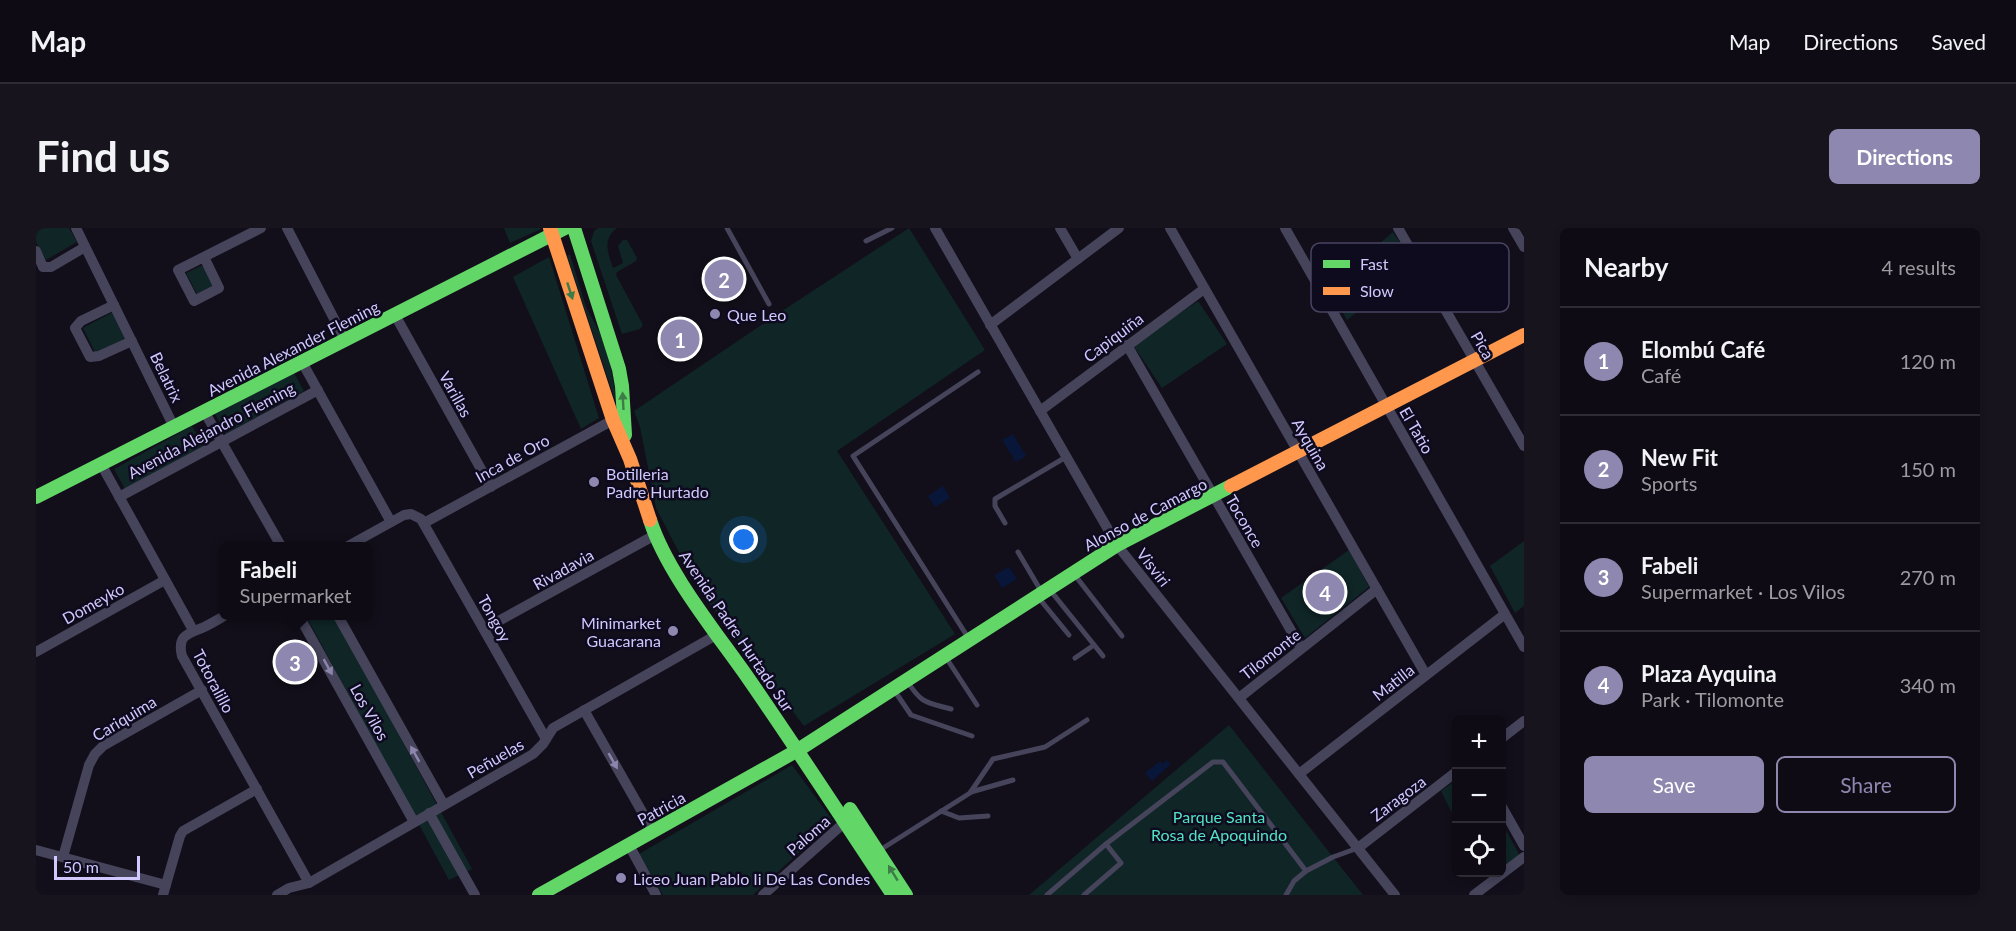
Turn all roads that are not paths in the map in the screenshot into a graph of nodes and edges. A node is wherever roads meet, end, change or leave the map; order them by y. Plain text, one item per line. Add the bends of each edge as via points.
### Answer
1 (76, 228) edge
2 (261, 228) edge
3 (287, 228) edge
4 (565, 228) edge
5 (574, 228) edge
6 (727, 228) edge
7 (892, 228) edge
8 (935, 228) edge
9 (1060, 228) edge
10 (1119, 228) edge
11 (1170, 228) edge
12 (1285, 228) edge
13 (1398, 228) edge
14 (1513, 228) edge
15 (551, 232) edge
16 (866, 241) dead end
17 (1407, 243) edge
18 (85, 247) junction
19 (1524, 248) edge
20 (36, 251) edge
21 (204, 257) dead end
22 (1078, 259) junction
23 (1311, 273) edge
24 (1204, 289) junction
25 (769, 304) dead end
26 (114, 305) junction
27 (1333, 312) edge
28 (1447, 312) edge
29 (395, 315) junction
30 (990, 325) junction
31 (1524, 335) edge
32 (345, 340) junction
33 (132, 341) junction
34 (1128, 345) junction
35 (1475, 361) junction
36 (302, 362) junction
37 (978, 372) dead end
38 (318, 390) junction
39 (1387, 406) junction
40 (204, 411) junction
41 (1040, 411) junction
42 (613, 420) junction
43 (174, 427) junction
44 (222, 441) junction
45 (1524, 446) edge
46 (1298, 452) junction
47 (1066, 457) junction
48 (630, 459) junction
49 (101, 464) junction
50 (490, 487) junction
51 (119, 496) junction
52 (1214, 496) junction
53 (36, 497) edge
54 (391, 522) junction
55 (424, 523) junction
56 (1005, 523) dead end
57 (655, 535) junction
58 (279, 542) edge
59 (355, 542) edge
60 (1118, 545) junction
61 (1018, 552) dead end
62 (1072, 573) junction
63 (165, 580) junction
64 (1377, 589) junction
65 (1042, 592) junction
66 (1505, 614) junction
67 (219, 618) edge
68 (302, 620) edge
69 (341, 620) edge
70 (484, 629) junction
71 (193, 630) junction
72 (718, 634) junction
73 (1069, 636) dead end
74 (1122, 636) dead end
75 (970, 639) junction
76 (1094, 645) junction
77 (1524, 646) edge
78 (1301, 648) junction
79 (36, 652) edge
80 (945, 655) junction
81 (1102, 656) dead end
82 (1075, 658) dead end
83 (1426, 675) junction
84 (906, 680) junction
85 (893, 688) junction
86 (202, 690) junction
87 (1239, 698) junction
88 (977, 705) dead end
89 (951, 709) dead end
90 (584, 710) junction
91 (1087, 720) dead end
92 (1524, 721) edge
93 (1506, 735) edge
94 (972, 736) dead end
95 (546, 739) junction
96 (798, 750) junction
97 (1299, 774) junction
98 (1452, 775) edge
99 (1013, 780) dead end
100 (257, 789) junction
101 (970, 793) junction
102 (444, 805) junction
103 (941, 811) junction
104 (429, 813) junction
105 (1506, 814) edge
106 (988, 816) dead end
107 (414, 822) junction
108 (845, 822) junction
109 (653, 831) junction
110 (1106, 844) junction
111 (629, 845) junction
112 (1524, 846) edge
113 (1358, 848) junction
114 (36, 850) edge
115 (879, 851) junction
116 (63, 857) junction
117 (1524, 857) edge
118 (1306, 871) junction
119 (309, 883) junction
120 (164, 890) edge
121 (290, 892) edge
122 (277, 895) edge
123 (475, 895) edge
124 (539, 895) edge
125 (656, 895) edge
126 (764, 895) edge
127 (893, 895) edge
128 (906, 895) edge
129 (1047, 895) edge
130 (1084, 895) edge
131 (1286, 895) edge
132 (1395, 895) edge
133 (1474, 895) edge

1 - 18 street, Belatrix
2 - 21 street
3 - 32 street
4 - 15 street, Avenida Alexander Fleming
48 -> 5 street, Avenida Padre Hurtado Sur via 619,369
6 - 25 lane
7 - 16 lane
8 - 30 street, Visviri
9 - 22 street
10 - 22 street
11 - 24 street, Ayquina
12 - 23 street, El Tatio
13 - 17 street, Pica
14 - 19 street
15 - 29 street, Avenida Alexander Fleming
15 -> 42 street, Avenida Padre Hurtado Sur
18 - 20 street via 51,267 44,267
18 - 26 street, Belatrix
22 - 30 street
24 - 34 street, Capiquiña
24 - 46 street, Ayquina
26 - 33 street, Belatrix
26 - 33 street, Belatrix via 75,328 90,357
27 - 39 street, El Tatio
28 - 35 street, Pica
29 - 32 street, Avenida Alexander Fleming
29 - 50 street, Varillas
30 - 41 street, Visviri
31 - 35 street, Alonso de Camargo
32 - 36 street, Avenida Alexander Fleming
33 - 43 street, Belatrix
34 - 41 street, Capiquiña
34 - 52 street, Toconce
35 - 39 street, Alonso de Camargo
35 - 45 street, Pica
36 - 38 street
36 - 40 street, Avenida Alexander Fleming
37 - 75 lane via 853,456
38 - 44 street, Avenida Alejandro Fleming
38 - 54 street
39 - 46 street, Alonso de Camargo
39 - 66 street, El Tatio
40 - 43 street, Avenida Alexander Fleming
40 - 44 street
41 - 47 street, Visviri
42 - 48 street, Avenida Padre Hurtado Sur
42 - 50 street, Inca de Oro
43 - 49 street, Avenida Alexander Fleming
44 - 51 street, Avenida Alejandro Fleming
44 - 58 street
46 - 52 street, Alonso de Camargo
46 - 64 street, Ayquina
47 - 56 lane via 995,499
47 - 60 street, Visviri
48 - 57 street, Avenida Padre Hurtado Sur
49 - 51 street, Totoralillo
49 - 53 street, Avenida Alexander Fleming
50 - 55 street, Inca de Oro
51 - 63 street, Totoralillo
52 - 60 street, Alonso de Camargo
52 - 78 street, Toconce
54 - 55 street, Tongoy via 404,515 415,515
54 - 59 street
55 - 70 street, Tongoy
57 - 70 street, Rivadavia
57 - 72 street, Avenida Padre Hurtado Sur via 673,569
60 - 62 street, Alonso de Camargo
60 - 87 street, Visviri
61 - 65 lane
62 - 65 street, Alonso de Camargo
62 - 74 lane
63 - 71 street, Totoralillo
63 - 79 street, Domeyko
64 - 78 street, Tilomonte
64 - 83 street, Ayquina
65 - 73 lane
65 - 75 street, Alonso de Camargo
65 - 76 lane
66 - 77 street, El Tatio
66 - 83 street, Matilla
67 - 71 street
68 -> 107 street, Los Vilos
102 -> 69 street, Los Vilos
70 - 95 street, Tongoy
71 - 86 street, Totoralillo via 184,637 181,651
72 - 90 street, Peñuelas
72 - 96 street, Avenida Padre Hurtado Sur
75 - 80 street, Alonso de Camargo
76 - 81 lane
76 - 82 lane
78 - 87 street, Tilomonte
80 - 84 street, Alonso de Camargo
80 - 88 lane
83 - 97 street, Matilla
84 - 85 street, Alonso de Camargo
84 - 89 lane via 918,698
85 - 94 lane via 911,715
85 - 96 street, Alonso de Camargo
86 - 100 street, Totoralillo
86 - 116 street, Cariquima via 95,754
87 - 97 street, Visviri
90 - 95 street, Peñuelas via 553,728
90 -> 109 street
91 - 101 lane via 1045,747 993,759
92 - 93 street
95 - 102 street, Peñuelas via 533,754
96 - 108 street, Avenida Padre Hurtado Sur
96 - 109 street, Patricia
96 - 115 street, Avenida Padre Hurtado Sur via 826,776
97 - 113 street, Visviri
98 - 113 street, Zaragoza
99 - 101 lane
100 - 119 street, Totoralillo
100 - 120 street via 183,831
101 - 103 lane
102 - 104 street, Peñuelas
103 - 106 lane via 958,818
103 - 115 lane
104 - 107 street, Peñuelas
104 - 123 street
105 - 112 street
107 - 119 street, Peñuelas
108 - 126 street, Paloma
108 - 127 street, Avenida Padre Hurtado Sur
109 - 111 street, Patricia
110 - 118 lane via 1213,762 1223,762
110 - 129 lane
110 - 130 lane via 1121,863
111 - 124 street, Patricia
111 - 125 street
113 - 118 lane
113 - 132 street, Visviri
114 - 116 street
128 -> 115 street, Avenida Padre Hurtado Sur
116 - 120 street
117 - 133 street
118 - 131 lane
119 - 121 street, Peñuelas
121 - 122 street, Peñuelas

